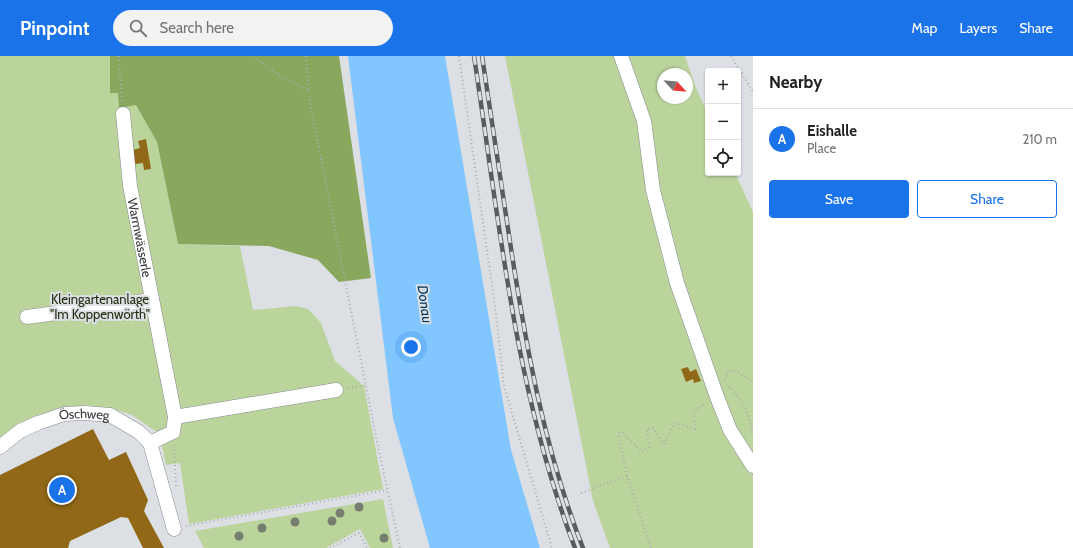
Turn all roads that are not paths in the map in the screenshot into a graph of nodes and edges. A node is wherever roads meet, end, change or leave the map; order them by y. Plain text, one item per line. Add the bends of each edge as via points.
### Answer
1 (621, 56) edge
2 (122, 114) road end
3 (152, 300) junction
4 (27, 317) dead end
5 (336, 390) road end
6 (175, 417) junction
7 (150, 443) junction
8 (0, 447) edge
9 (753, 466) edge
10 (174, 529) road end

1 - 9 lane via 644,121 653,190 677,283 718,389 730,430
2 - 3 lane, Warmwässerle via 130,186
3 - 4 lane
3 - 6 lane, Warmwässerle
5 - 6 lane
6 - 7 lane, Warmwässerle via 173,432
7 - 8 lane, Öschweg via 139,432 110,416 85,413 64,414 38,423 20,431
7 - 10 lane

